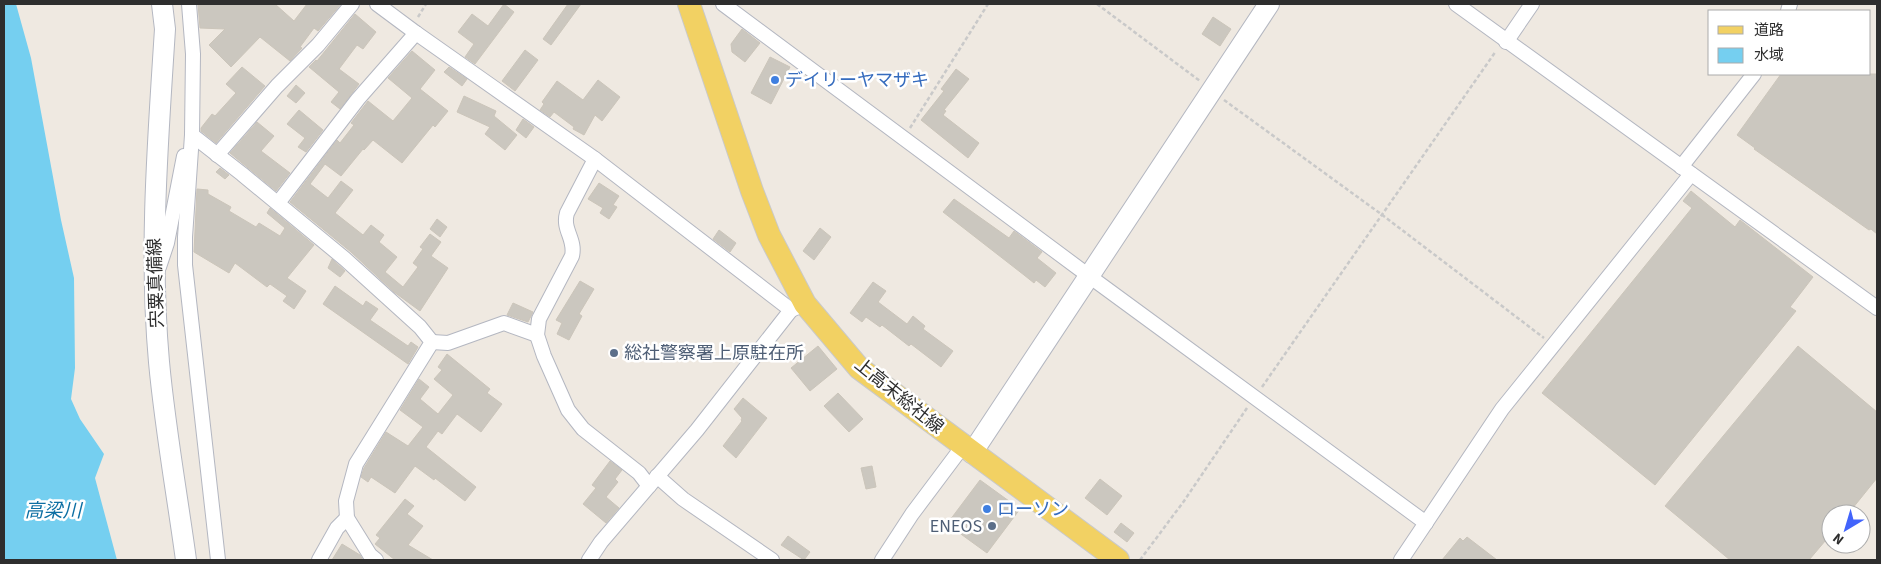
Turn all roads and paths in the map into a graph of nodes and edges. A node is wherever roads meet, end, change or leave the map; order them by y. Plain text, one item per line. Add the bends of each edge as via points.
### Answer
1 (162, 4) edge
2 (189, 4) edge
3 (352, 4) edge
4 (377, 4) edge
5 (689, 4) edge
6 (988, 4) edge
7 (1097, 4) edge
8 (1269, 4) edge
9 (1456, 4) edge
10 (1532, 4) edge
11 (727, 5) edge
12 (416, 33) junction
13 (1505, 41) junction
14 (1753, 75) edge
15 (1211, 89) junction
16 (192, 135) junction
17 (904, 138) junction
18 (217, 155) junction
19 (595, 159) junction
20 (1686, 170) junction
21 (278, 203) junction
22 (1381, 214) junction
23 (1089, 276) junction
24 (155, 279) junction
25 (798, 307) junction
26 (1877, 308) edge
27 (537, 334) junction
28 (432, 342) junction
29 (1552, 345) junction
30 (1255, 397) junction
31 (967, 450) junction
32 (653, 481) junction
33 (347, 518) junction
34 (1426, 523) junction
35 (186, 560) edge
36 (218, 560) edge
37 (320, 560) edge
38 (376, 560) edge
39 (588, 560) edge
40 (772, 560) edge
41 (882, 560) edge
42 (1118, 560) edge
43 (1140, 560) edge
44 (1401, 560) edge

1 - 24 main road, 宍粟真備線 via 165,29 154,220
2 - 16 street via 193,54
3 - 18 street
4 - 12 street
5 - 25 main road, 上高末総社線 via 752,191
6 - 17 path
7 - 15 path
8 - 15 main road
9 - 13 street
10 - 13 street
11 - 17 street
12 - 19 street
12 - 21 street via 358,99
13 - 20 street
13 - 22 path
14 - 20 street
15 - 22 path
15 - 23 main road
16 - 18 street
16 - 24 street via 185,151 167,243
16 - 36 street via 184,237 185,265
17 - 23 street
18 - 21 street
19 - 25 street
19 - 27 street via 567,212 565,221 574,247 572,256 539,319
20 - 26 street
20 - 29 street
21 - 28 street via 420,327
22 - 29 path
22 - 30 path
23 - 30 street
23 - 31 main road
24 - 35 main road, 宍粟真備線 via 159,362
25 - 31 main road, 上高末総社線 via 860,368
25 - 32 street
27 - 28 street via 504,323 448,343
27 - 32 street via 568,410 583,429
28 - 33 street via 356,464 346,501
29 - 34 street via 1502,409
30 - 34 street
30 - 43 path via 1184,502
31 - 41 street via 912,514
31 - 42 main road, 上高末総社線
32 - 39 street
32 - 40 street
33 - 37 street via 336,528
33 - 38 street
34 - 44 street

